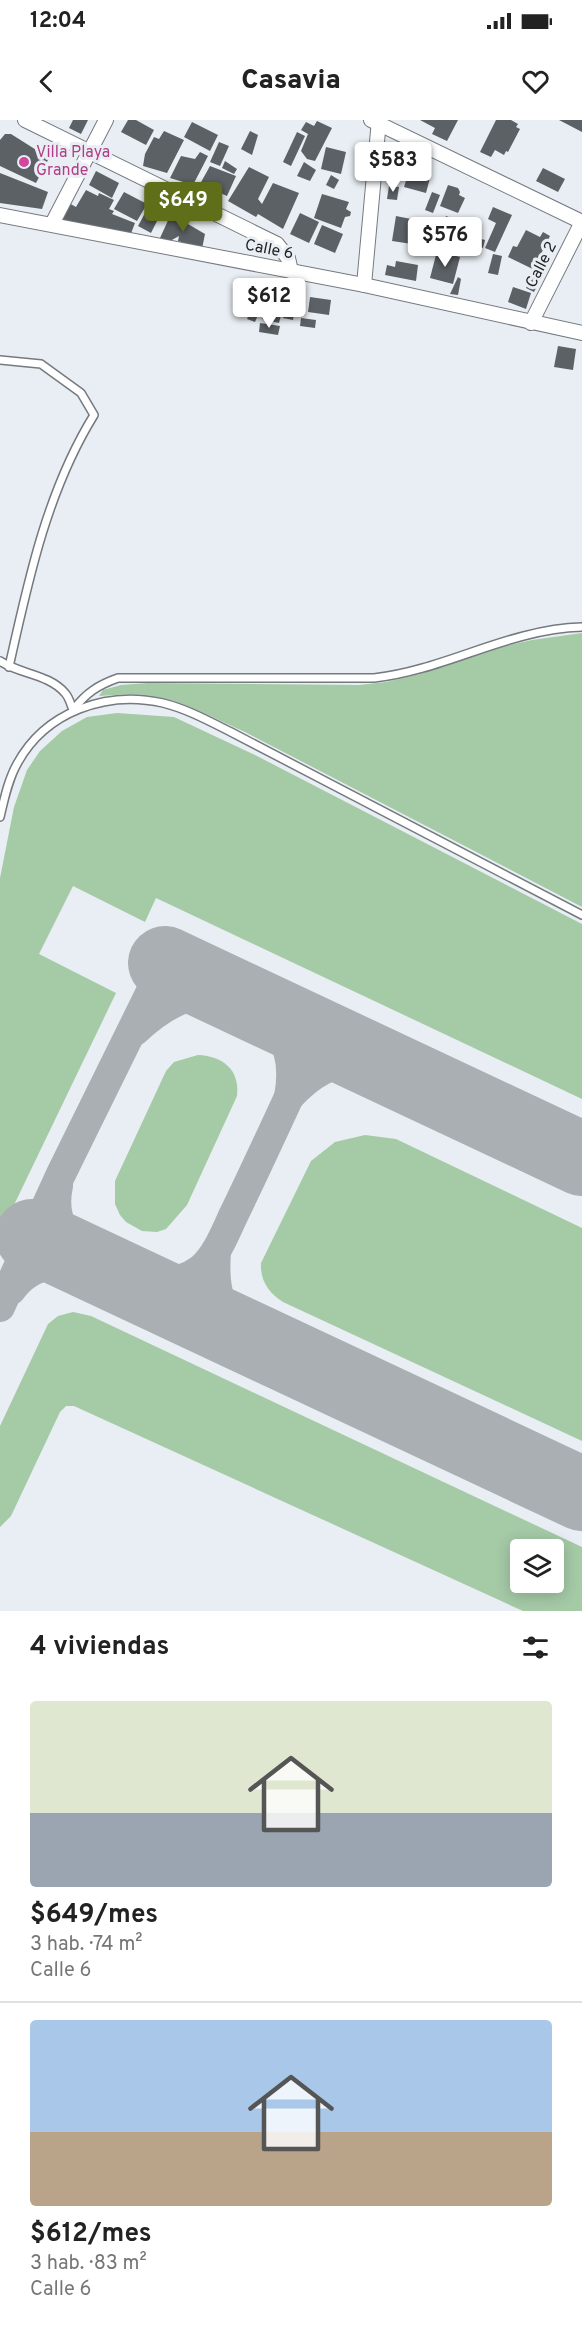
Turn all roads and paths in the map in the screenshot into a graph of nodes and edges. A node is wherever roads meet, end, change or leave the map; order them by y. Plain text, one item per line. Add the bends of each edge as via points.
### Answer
1 (25, 120) edge
2 (106, 120) edge
3 (376, 121) edge
4 (91, 151) junction
5 (0, 215) edge
6 (582, 222) edge
7 (52, 224) junction
8 (291, 271) junction
9 (364, 285) junction
10 (531, 323) junction
11 (582, 333) edge
12 (0, 360) edge
13 (582, 627) edge
14 (0, 661) edge
15 (9, 667) junction
16 (73, 710) junction
17 (0, 817) edge
18 (582, 915) edge

1 - 4 street
2 - 4 street
3 - 6 street
3 - 9 street
4 - 7 street
4 - 8 street via 277,244 288,258
5 - 7 street, Calle 6
6 - 10 street, Calle 2
7 - 8 street, Calle 6
8 - 9 street, Calle 6
9 - 10 street, Calle 6
10 - 11 street, Calle 6
12 - 15 lane via 40,364 81,393 94,415 76,443 63,475 28,580
13 - 16 lane via 521,635 427,668 374,678 118,678 85,695
14 - 15 lane
15 - 16 lane via 46,680 65,692
16 - 17 lane via 31,743 16,765
16 - 18 lane via 106,701 135,699 164,703 192,713

